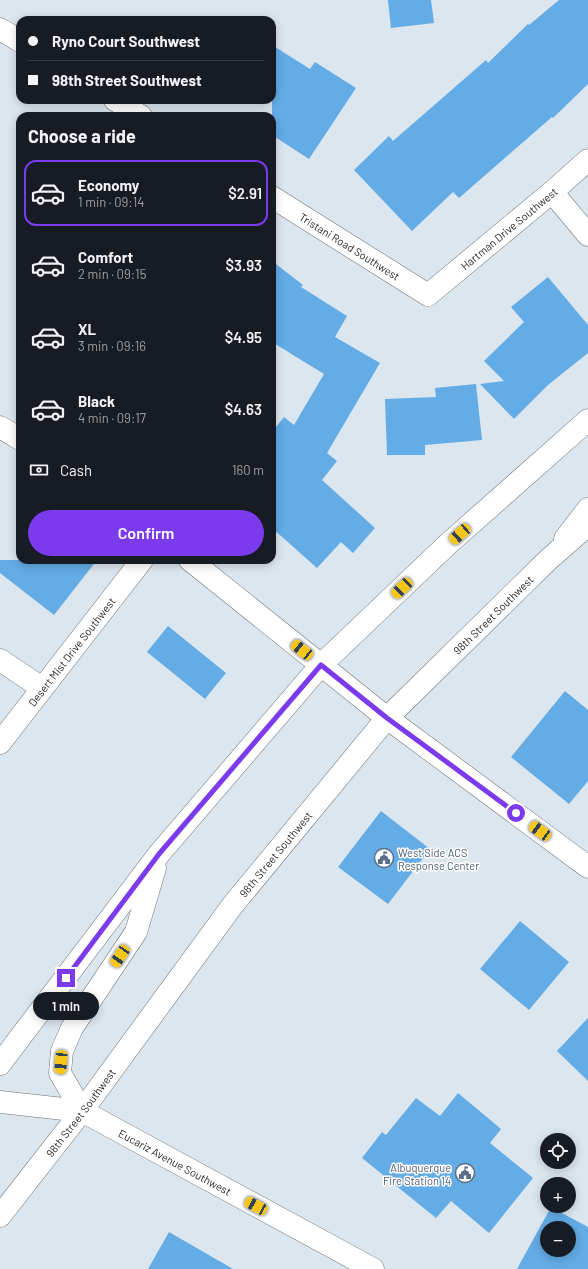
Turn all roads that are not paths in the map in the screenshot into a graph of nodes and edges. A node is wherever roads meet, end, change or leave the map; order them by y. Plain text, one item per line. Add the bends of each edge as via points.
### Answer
1 (0, 29) edge
2 (16, 39) edge
3 (122, 104) edge
4 (134, 112) edge
5 (588, 160) edge
6 (552, 192) junction
7 (276, 200) edge
8 (588, 235) edge
9 (428, 295) joint
10 (588, 420) edge
11 (0, 427) edge
12 (16, 437) edge
13 (588, 509) edge
14 (588, 525) edge
15 (549, 558) junction
16 (139, 564) edge
17 (195, 564) edge
18 (0, 660) edge
19 (321, 665) junction
20 (42, 688) junction
21 (387, 718) junction
22 (0, 743) edge
23 (159, 854) junction
24 (588, 867) edge
25 (0, 1064) edge
26 (0, 1102) edge
27 (82, 1111) junction
28 (0, 1216) edge
29 (374, 1269) edge

1 - 2 main road
3 - 4 main road
5 - 6 main road, Hartman Drive Southwest
6 - 8 main road
6 - 9 main road, Hartman Drive Southwest
7 - 9 main road, Tristani Road Southwest
10 - 19 main road via 448,544
11 - 12 main road
13 - 15 main road
14 - 15 main road, 98th Street Southwest
15 - 21 main road, 98th Street Southwest
16 - 20 main road, Desert Mist Drive Southwest
17 - 19 main road
18 - 20 main road
19 - 21 main road
19 - 23 main road
20 - 22 main road, Desert Mist Drive Southwest
21 - 24 main road
21 - 27 main road, 98th Street Southwest via 232,906
23 - 25 main road
23 - 27 main road via 136,932 72,1028 62,1051 60,1073
26 - 27 main road
27 - 28 main road, 98th Street Southwest
27 - 29 main road, Eucariz Avenue Southwest

